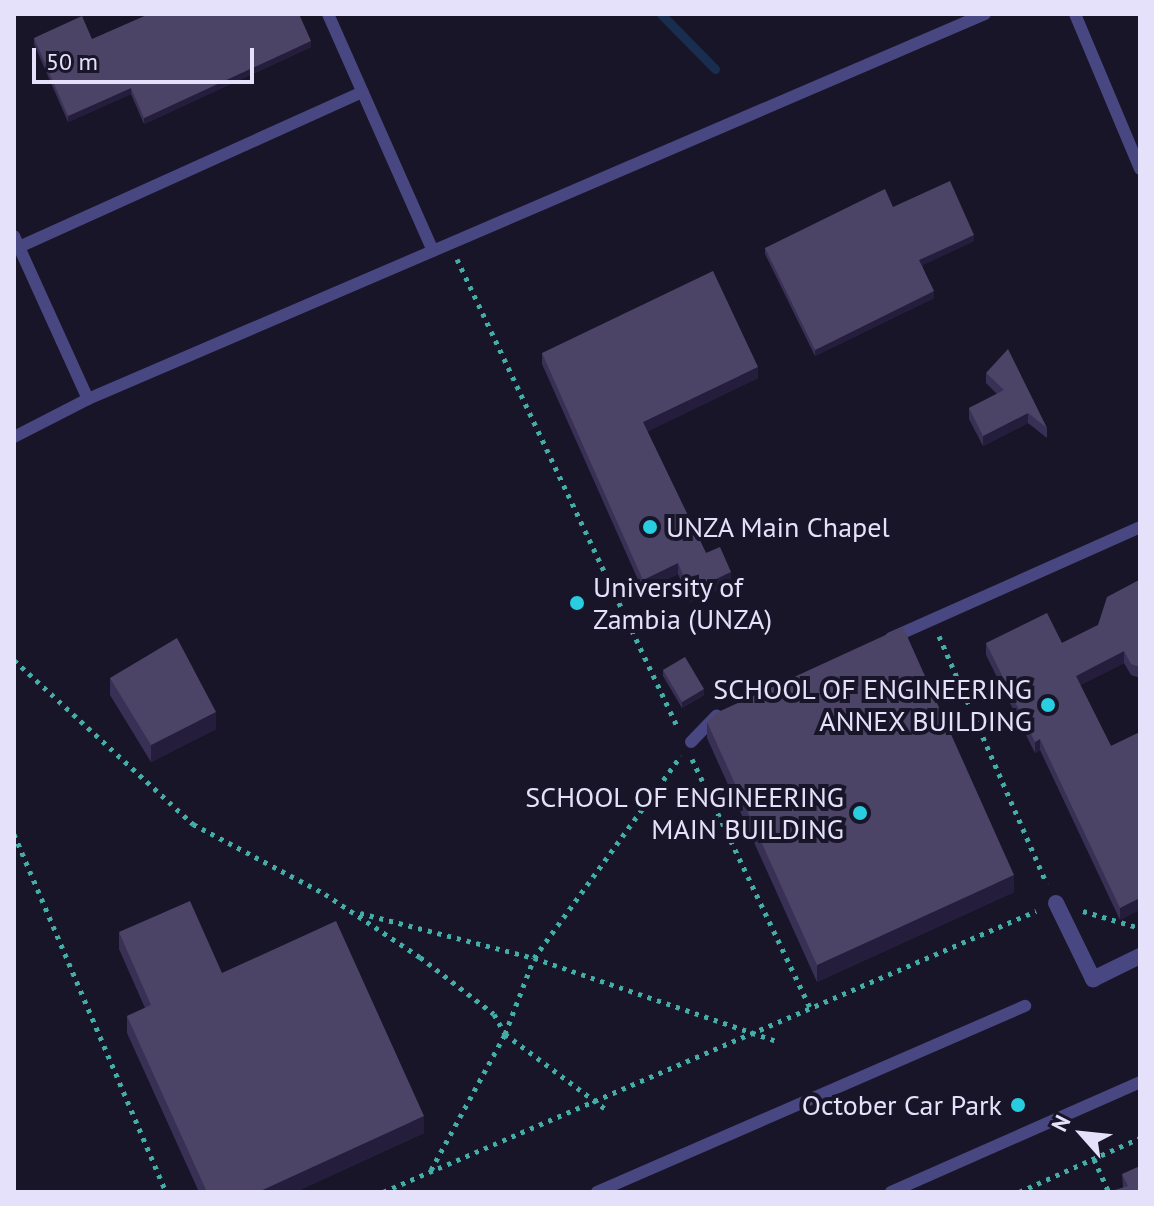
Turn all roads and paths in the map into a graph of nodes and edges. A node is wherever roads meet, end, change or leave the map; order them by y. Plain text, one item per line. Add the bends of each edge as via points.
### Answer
1 (328, 14) edge
2 (985, 14) edge
3 (1075, 14) edge
4 (363, 92) junction
5 (1140, 169) edge
6 (16, 242) edge
7 (450, 244) junction
8 (433, 251) junction
9 (88, 399) junction
10 (14, 437) edge
11 (1140, 527) edge
12 (932, 619) junction
13 (875, 645) edge
14 (14, 660) edge
15 (733, 707) edge
16 (689, 745) junction
17 (14, 834) edge
18 (1056, 903) junction
19 (355, 912) junction
20 (1140, 928) edge
21 (1140, 956) edge
22 (534, 958) junction
23 (1025, 1006) dead end
24 (810, 1007) junction
25 (505, 1034) junction
26 (777, 1041) dead end
27 (1140, 1082) edge
28 (607, 1110) dead end
29 (1140, 1138) edge
30 (1094, 1159) junction
31 (430, 1171) junction
32 (166, 1192) edge
33 (383, 1192) edge
34 (597, 1192) edge
35 (891, 1192) edge
36 (1019, 1192) edge
37 (1109, 1192) edge

1 - 4 lane
2 - 7 lane
3 - 5 lane
4 - 6 lane
4 - 8 lane
6 - 9 lane
7 - 8 lane
7 - 16 path
8 - 9 lane
9 - 10 lane
11 - 12 lane
12 - 13 lane
12 - 18 path
14 - 19 path via 193,824
15 - 16 lane via 708,722
16 - 22 path
16 - 24 path
17 - 32 path
18 - 20 path
18 - 21 street via 1093,979
18 - 24 path
19 - 22 path
19 - 25 path via 494,1014
22 - 25 path
22 - 26 path
23 - 34 lane
24 - 31 path
25 - 28 path
25 - 31 path
27 - 35 lane
29 - 30 path
30 - 36 path
30 - 37 path
31 - 33 path

